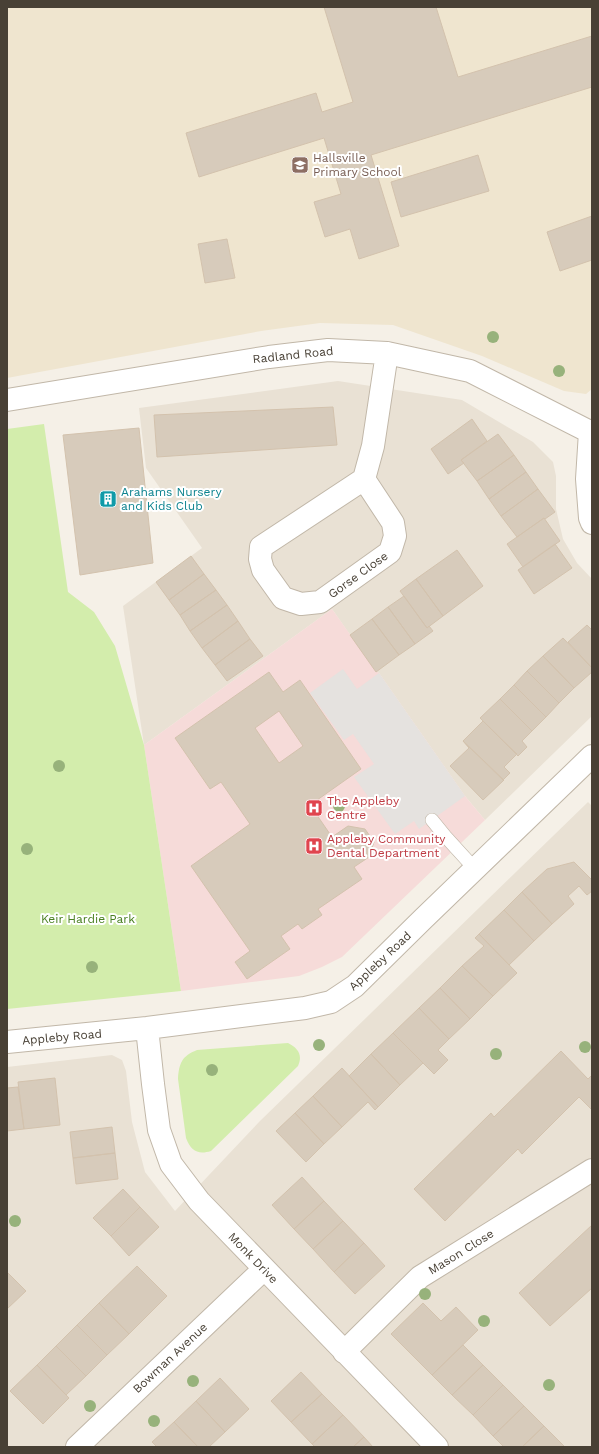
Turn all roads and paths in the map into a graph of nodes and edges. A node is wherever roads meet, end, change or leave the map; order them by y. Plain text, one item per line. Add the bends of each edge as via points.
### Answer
1 (386, 353) junction
2 (7, 400) edge
3 (591, 432) edge
4 (364, 479) junction
5 (592, 523) edge
6 (592, 756) edge
7 (432, 820) dead end
8 (475, 869) junction
9 (147, 1028) junction
10 (7, 1042) edge
11 (592, 1170) edge
12 (264, 1269) junction
13 (344, 1352) junction
14 (77, 1447) edge
15 (437, 1447) edge

1 - 2 street, Radland Road via 328,350 268,357
1 - 3 street, Radland Road via 470,371
1 - 4 street via 372,446
3 - 5 street via 587,479
4 - 4 street, Gorse Close via 261,547 263,570 283,598 301,604 320,602 390,552 395,536 392,523
6 - 8 street, Appleby Road
7 - 8 lane
8 - 9 street, Appleby Road via 356,986 331,1002 305,1008
9 - 10 street, Appleby Road
9 - 12 street, Monk Drive via 160,1130 171,1164 199,1201
11 - 13 street, Mason Close via 420,1277
12 - 13 street, Monk Drive
12 - 14 street, Bowman Avenue
13 - 15 street, Monk Drive

